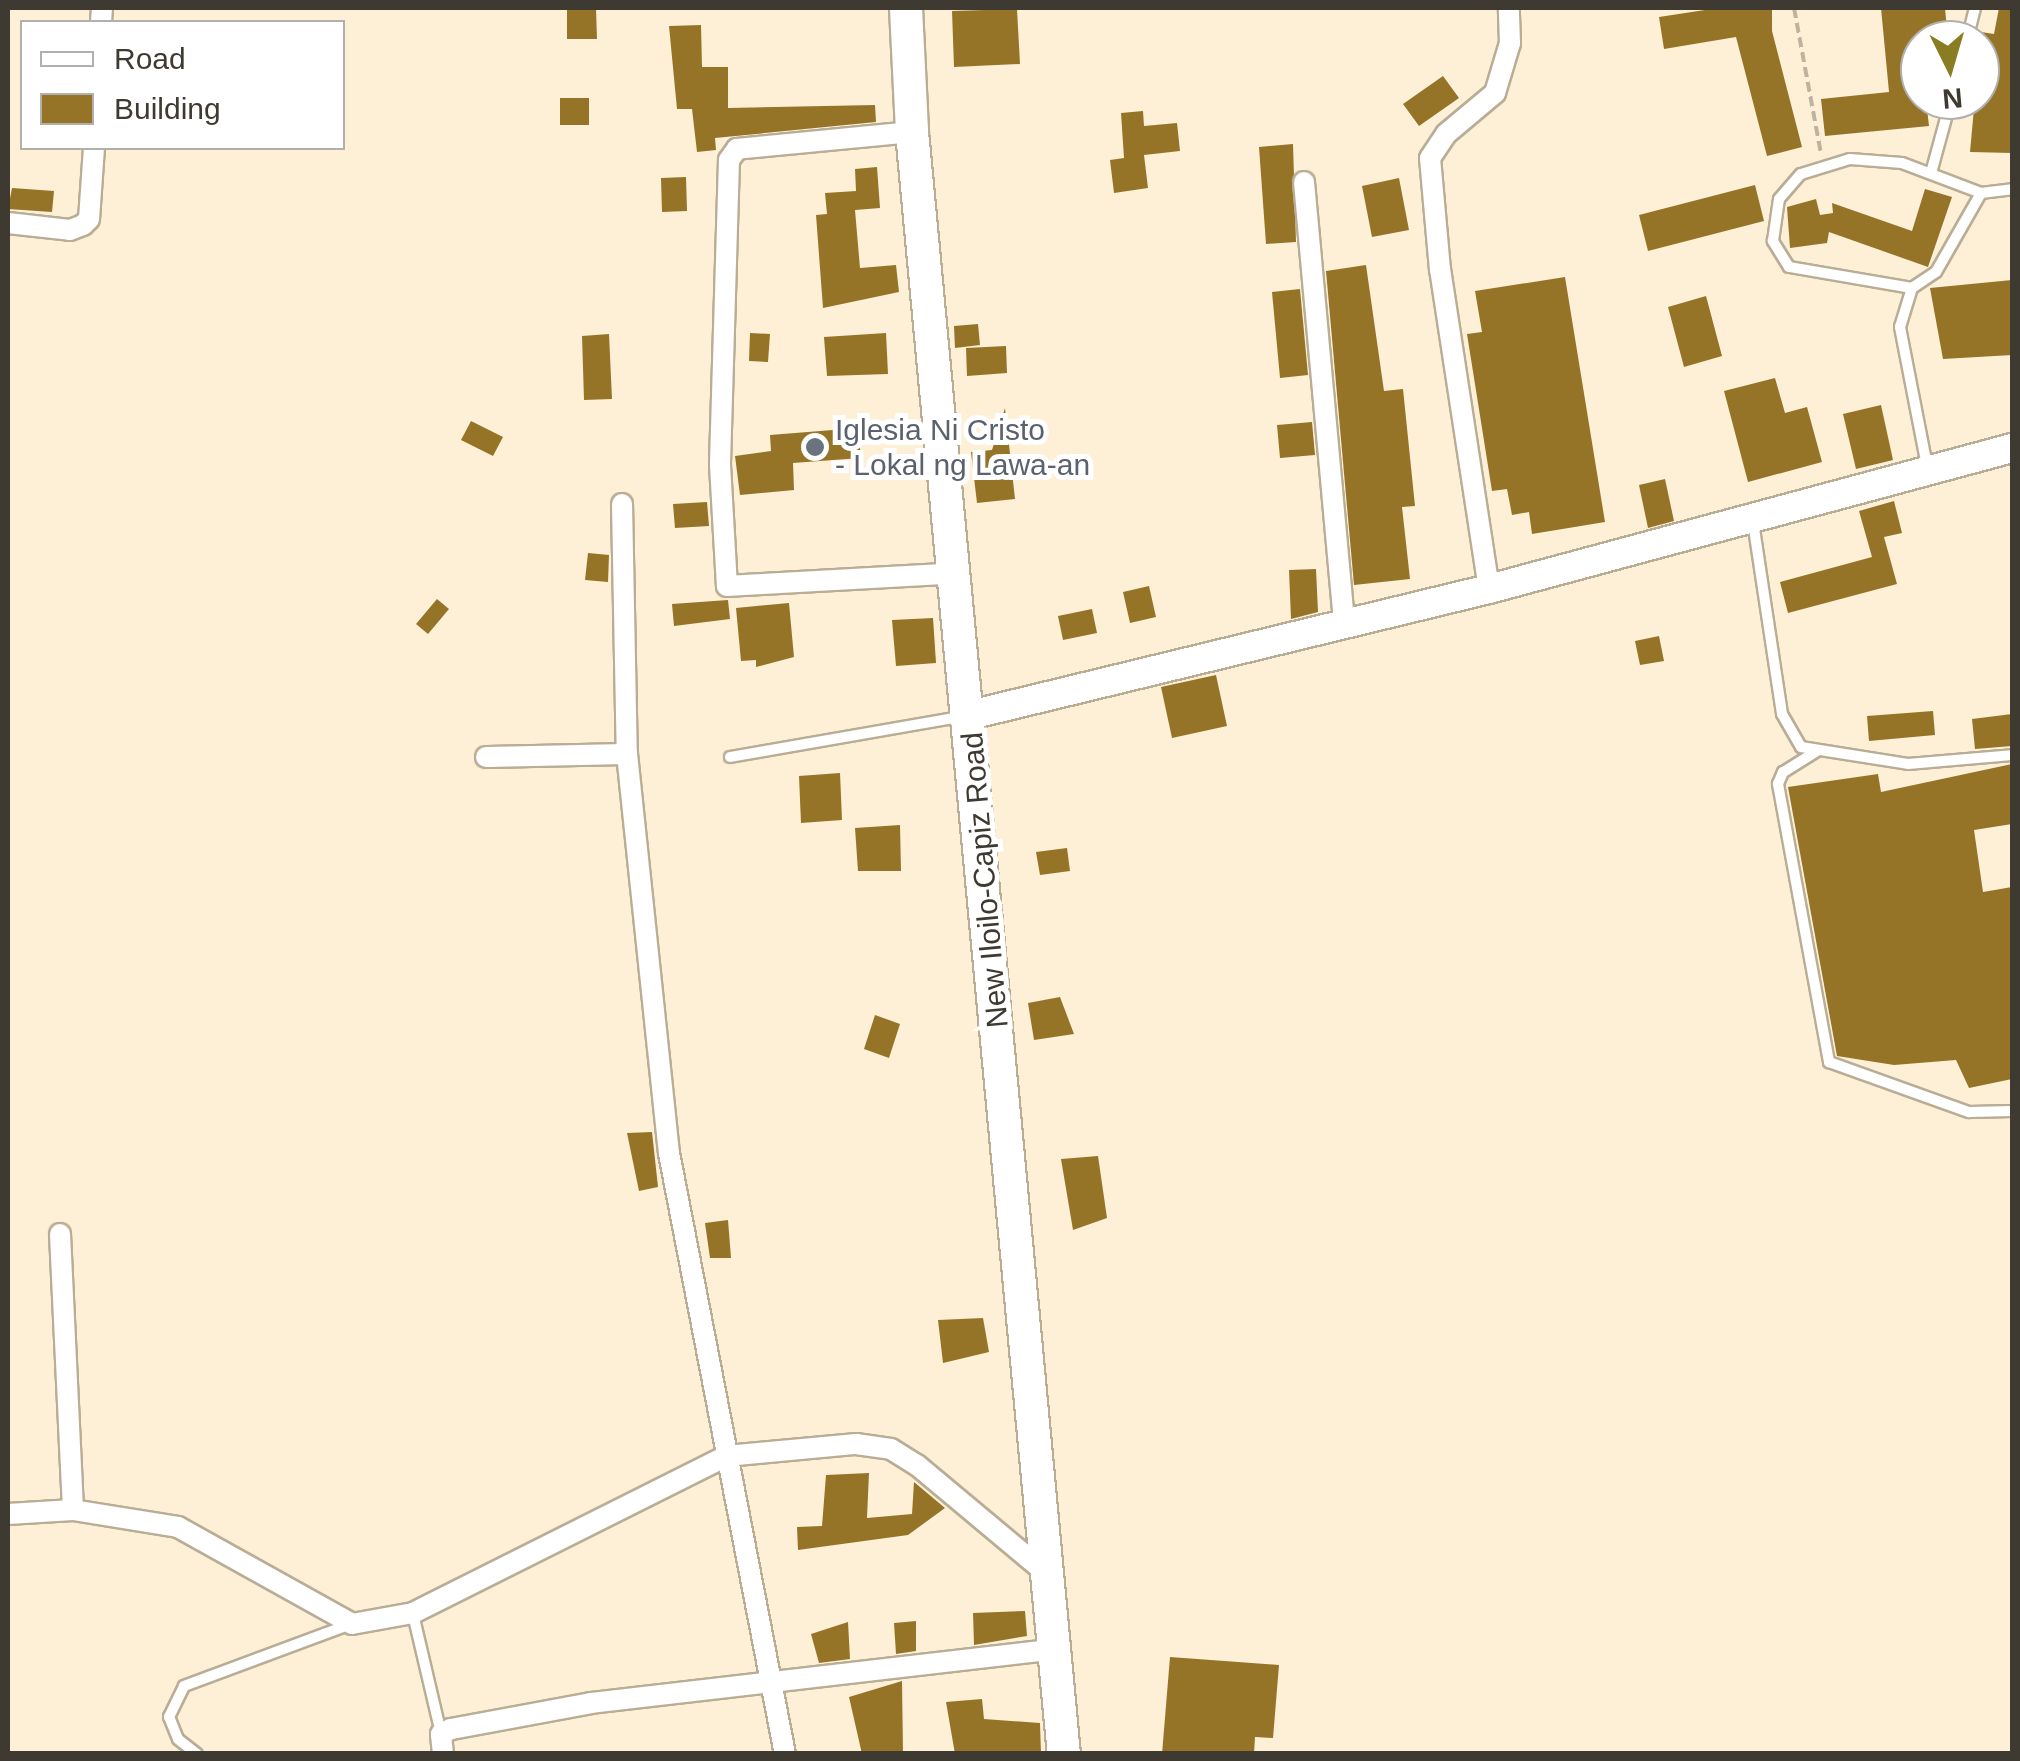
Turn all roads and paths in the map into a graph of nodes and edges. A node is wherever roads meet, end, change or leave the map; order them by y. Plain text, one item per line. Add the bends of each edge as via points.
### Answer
1 (906, 8) edge
2 (1509, 8) edge
3 (1794, 8) edge
4 (1946, 120) edge
5 (912, 132) junction
6 (94, 150) edge
7 (1824, 167) junction
8 (1931, 173) junction
9 (1304, 182) dead end
10 (2012, 189) edge
11 (1981, 194) junction
12 (8, 223) edge
13 (1912, 288) junction
14 (2012, 448) edge
15 (1928, 470) junction
16 (622, 504) dead end
17 (1752, 516) junction
18 (956, 573) junction
19 (1488, 589) junction
20 (1344, 624) junction
21 (970, 716) junction
22 (1817, 751) junction
23 (627, 754) junction
24 (2012, 756) edge
25 (730, 757) dead end
26 (486, 758) dead end
27 (2012, 1110) edge
28 (60, 1234) dead end
29 (726, 1456) junction
30 (73, 1510) junction
31 (8, 1514) edge
32 (1046, 1572) junction
33 (412, 1613) junction
34 (352, 1624) junction
35 (1055, 1649) junction
36 (773, 1686) junction
37 (442, 1744) edge
38 (197, 1754) edge
39 (785, 1754) edge
40 (1064, 1754) edge

1 - 5 highway, New Iloilo-Capiz Road
2 - 19 street via 1510,43 1495,93 1446,134 1430,158 1440,270
3 - 7 path
4 - 8 lane
5 - 18 highway, New Iloilo-Capiz Road
5 - 18 street via 737,149 729,160 720,465 727,586
6 - 12 street via 90,219 84,225 70,230
7 - 8 lane via 1850,159
7 - 13 lane via 1801,174 1779,199 1773,240 1789,267
8 - 11 lane
9 - 20 street
10 - 11 lane
11 - 13 lane via 1936,272
13 - 15 lane via 1900,327
14 - 15 main road
15 - 17 main road
16 - 23 street
17 - 19 main road
17 - 22 lane via 1782,714 1802,746
18 - 21 highway, New Iloilo-Capiz Road
19 - 20 main road
20 - 21 main road
21 - 25 lane
21 - 32 highway, New Iloilo-Capiz Road
22 - 24 lane via 1908,764
22 - 27 lane via 1783,772 1778,784 1830,1062 1968,1112
23 - 26 street
23 - 29 street via 669,1153
28 - 30 street
29 - 32 street via 856,1444 891,1450 986,1516
29 - 33 street
29 - 36 street
30 - 31 street
30 - 34 street via 178,1527
32 - 35 highway, New Iloilo-Capiz Road
33 - 34 street
33 - 37 lane
34 - 38 lane via 184,1686 169,1717 178,1739
35 - 36 street
35 - 40 highway, New Iloilo-Capiz Road
36 - 37 street via 591,1702
36 - 39 street

